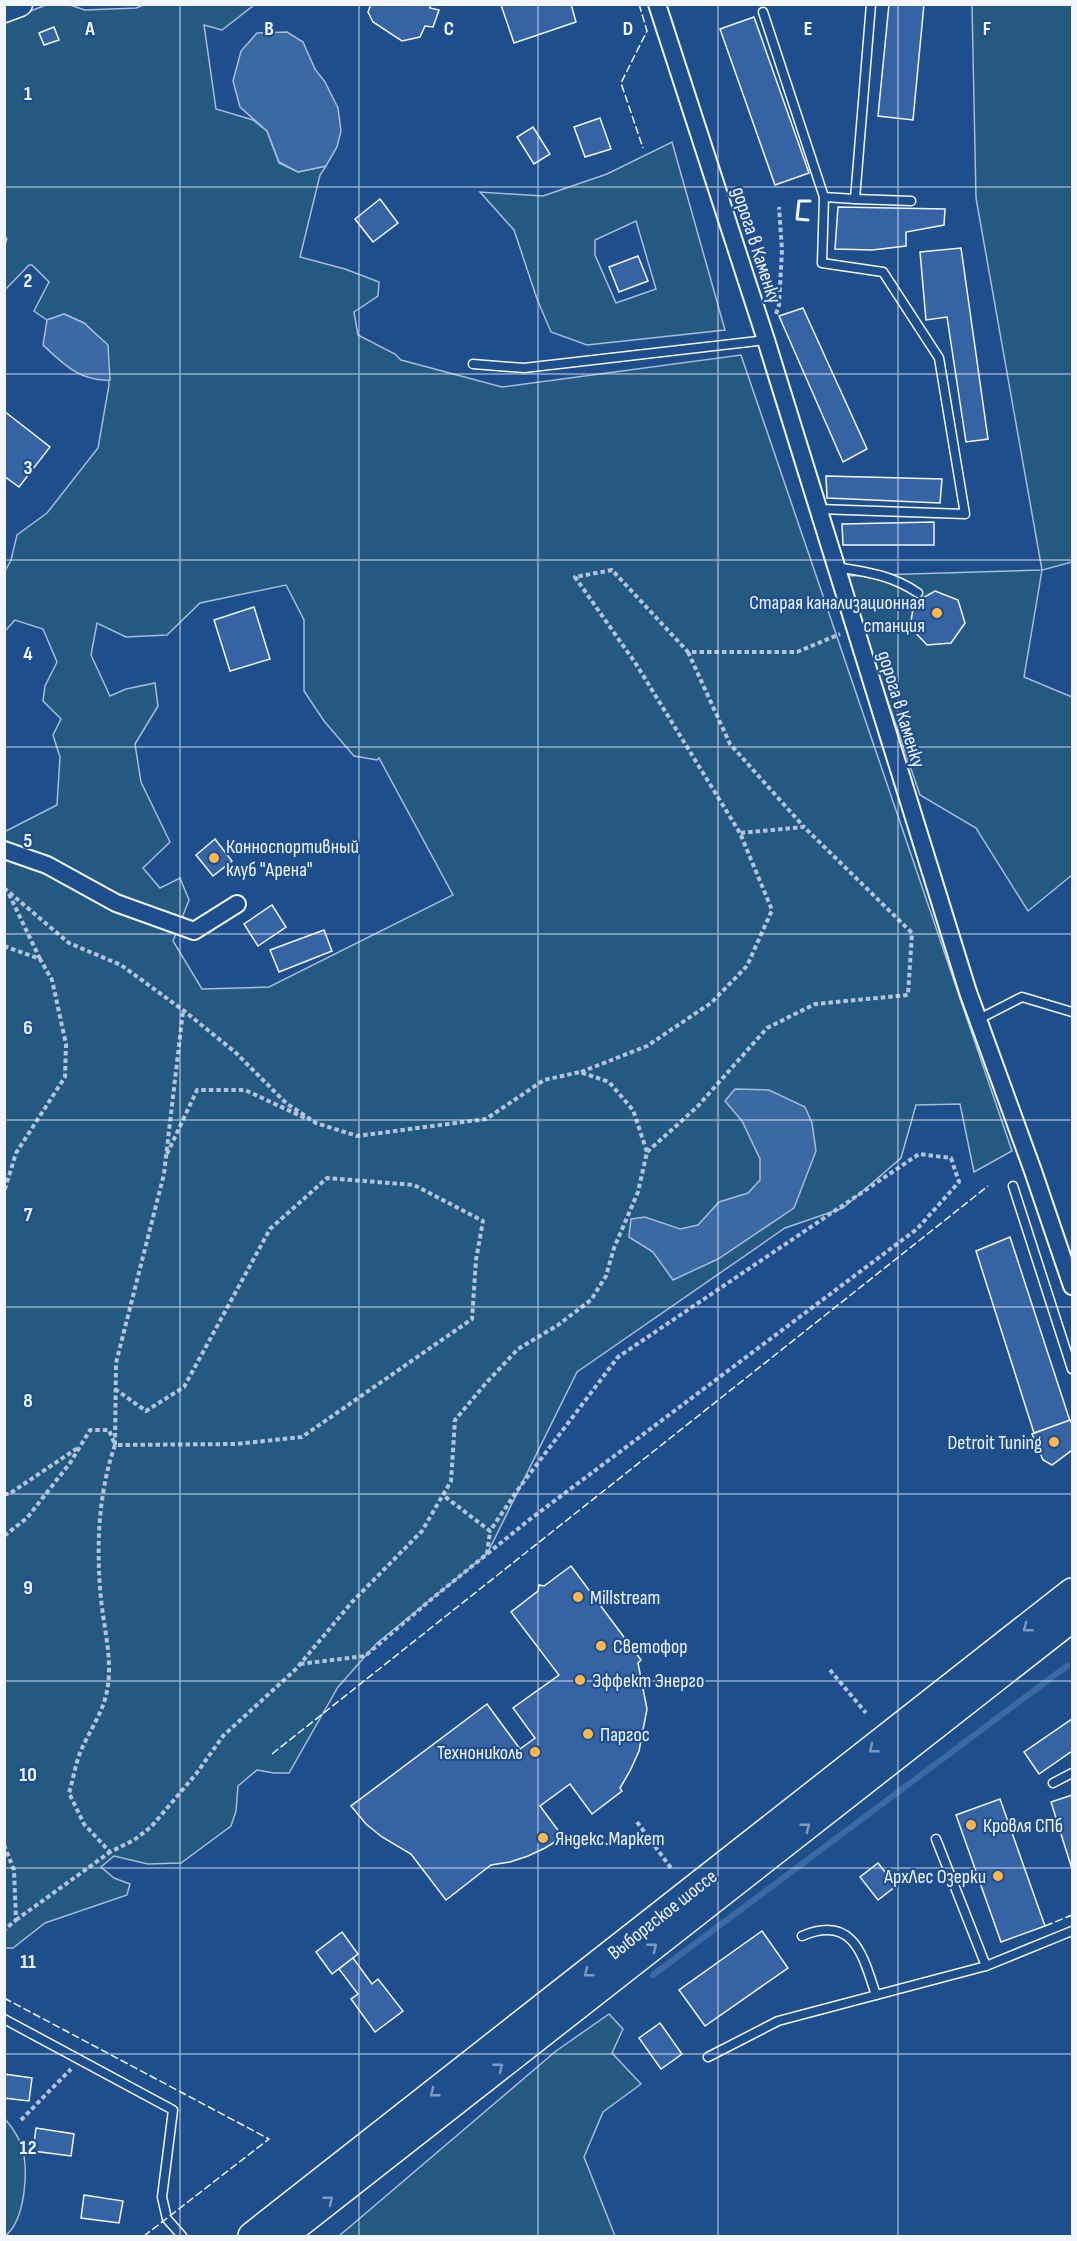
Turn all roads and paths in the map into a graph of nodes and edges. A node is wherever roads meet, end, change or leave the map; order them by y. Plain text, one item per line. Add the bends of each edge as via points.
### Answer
1 (21, 4) edge
2 (657, 4) edge
3 (872, 4) edge
4 (4, 10) edge
5 (763, 12) dead end
6 (824, 197) junction
7 (855, 199) junction
8 (911, 201) dead end
9 (779, 207) dead end
10 (766, 340) junction
11 (473, 364) dead end
12 (817, 509) junction
13 (835, 567) junction
14 (918, 593) dead end
15 (854, 628) junction
16 (688, 652) junction
17 (804, 827) junction
18 (740, 833) junction
19 (4, 850) edge
20 (6, 889) edge
21 (237, 904) dead end
22 (4, 946) edge
23 (40, 959) junction
24 (183, 1010) junction
25 (1072, 1012) edge
26 (979, 1019) junction
27 (580, 1072) junction
28 (316, 1124) junction
29 (647, 1152) junction
30 (166, 1157) junction
31 (1013, 1186) dead end
32 (4, 1192) edge
33 (1072, 1286) edge
34 (1072, 1369) edge
35 (115, 1389) junction
36 (115, 1445) junction
37 (80, 1446) junction
38 (4, 1494) edge
39 (443, 1495) junction
40 (490, 1531) junction
41 (4, 1536) edge
42 (487, 1554) junction
43 (1072, 1592) edge
44 (1072, 1618) edge
45 (300, 1664) junction
46 (830, 1670) dead end
47 (866, 1713) dead end
48 (1072, 1773) edge
49 (1053, 1783) dead end
50 (637, 1822) dead end
51 (936, 1839) dead end
52 (4, 1845) edge
53 (110, 1852) junction
54 (672, 1868) dead end
55 (16, 1920) junction
56 (4, 1930) edge
57 (1072, 1931) edge
58 (802, 1936) dead end
59 (986, 1966) junction
60 (876, 1995) junction
61 (4, 2019) edge
62 (708, 2057) dead end
63 (80, 2060) junction
64 (21, 2120) dead end
65 (182, 2236) edge
66 (252, 2236) edge
67 (283, 2236) edge

1 - 4 street
2 - 10 street, дорога в Каменку
3 - 7 lane
5 - 6 lane
6 - 7 lane
6 - 12 lane via 822,263 883,272 939,358 965,514
7 - 8 lane
9 - 10 path via 779,305
10 - 11 lane via 525,368
10 - 12 street, дорога в Каменку
12 - 13 street, дорога в Каменку
13 - 14 lane via 900,580
13 - 15 street, дорога в Каменку
15 - 16 path via 796,652
15 - 26 street, дорога в Каменку
16 - 17 path via 730,744
16 - 18 path via 612,570 575,577 636,664
17 - 18 path
17 - 29 path via 912,933 908,996 815,1004 767,1028 697,1107
18 - 27 path via 772,910 747,966 711,1003 647,1046
19 - 21 street via 47,865 116,903 194,931
20 - 23 path
20 - 24 path via 69,943 121,965
22 - 23 path
23 - 32 path via 52,980 66,1044 65,1077 16,1153
24 - 28 path via 235,1052 286,1103
24 - 30 path
25 - 26 lane via 1022,997
26 - 33 street, дорога в Каменку
27 - 28 path via 544,1080 486,1119 357,1136
27 - 29 path via 609,1082 633,1110
28 - 30 path via 245,1090 197,1090
29 - 39 path via 638,1192 606,1276 591,1300 518,1350 455,1420 451,1481
30 - 35 path via 116,1363
31 - 34 lane
35 - 36 path
35 - 36 path via 146,1411 184,1386 270,1229 327,1178 414,1185 483,1221 472,1318 302,1437 236,1444
36 - 37 path via 109,1430 90,1430
36 - 53 path via 101,1505 98,1569 109,1658 107,1691 80,1754 69,1793 84,1824
37 - 38 path
37 - 41 path via 27,1518
39 - 40 path
39 - 45 path via 422,1531 352,1602
40 - 42 path
40 - 42 path via 618,1357 919,1154 951,1158 959,1182 918,1229
42 - 45 path via 365,1656
43 -> 66 main road, Выборгское шоссе
67 -> 44 main road, Выборгское шоссе
45 - 53 path via 223,1736 151,1827
46 - 47 path
48 - 49 lane
50 - 54 path
51 - 59 lane
52 - 55 path via 14,1870
53 - 55 path
55 - 56 path
57 - 59 lane
58 - 60 lane via 816,1930 831,1930 850,1938 862,1954
59 - 60 lane
60 - 62 lane via 778,2020
61 - 63 lane
63 - 64 path
63 - 65 lane via 173,2110 162,2197 167,2218

